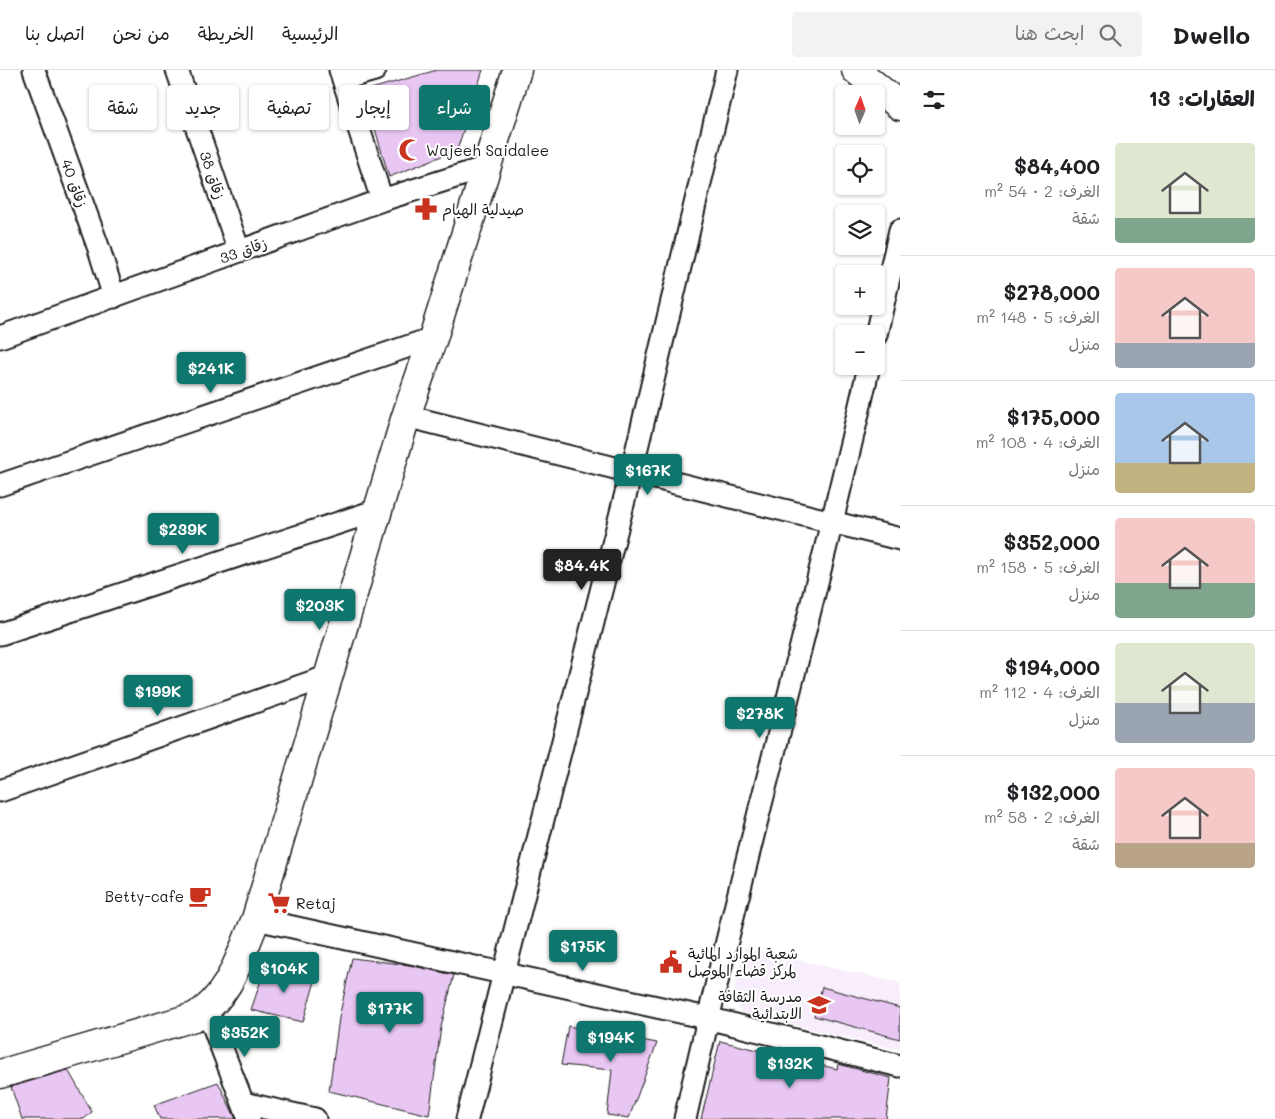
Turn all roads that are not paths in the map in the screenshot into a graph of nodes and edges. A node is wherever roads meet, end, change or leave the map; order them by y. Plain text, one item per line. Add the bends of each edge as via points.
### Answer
1 (34, 70) edge
2 (177, 70) edge
3 (375, 70) edge
4 (517, 70) edge
5 (728, 70) edge
6 (856, 70) edge
7 (341, 74) edge
8 (900, 106) edge
9 (487, 167) junction
10 (382, 200) junction
11 (900, 230) edge
12 (238, 251) junction
13 (114, 297) junction
14 (878, 325) edge
15 (0, 337) edge
16 (433, 338) junction
17 (867, 375) edge
18 (406, 416) junction
19 (631, 473) junction
20 (0, 485) edge
21 (378, 510) junction
22 (834, 523) junction
23 (900, 540) edge
24 (0, 634) edge
25 (329, 676) junction
26 (0, 791) edge
27 (256, 919) junction
28 (504, 974) junction
29 (207, 1010) junction
30 (707, 1018) junction
31 (900, 1066) edge
32 (0, 1074) edge
33 (246, 1111) edge
34 (315, 1119) edge
35 (468, 1119) edge
36 (685, 1119) edge

1 - 13 street, زقاق 40
2 - 12 street, زقاق 38
3 - 7 street
4 - 9 street
5 - 19 street
6 - 8 street
7 - 10 street
9 - 10 street, زقاق 33
9 - 16 street
10 - 12 street, زقاق 33
11 - 14 street
12 - 13 street, زقاق 33
13 - 15 street, زقاق 33
16 - 18 street
16 - 20 street
17 - 22 street
18 - 19 street
18 - 21 street
19 - 22 street
19 - 28 street
21 - 24 street
21 - 25 street
22 - 23 street
22 - 30 street
25 - 26 street
25 - 27 street
27 - 28 street
27 - 29 street via 219,999
28 - 30 street
28 - 35 street
29 - 32 street via 194,1017
29 - 33 street
30 - 31 street
30 - 36 street
33 - 34 street

